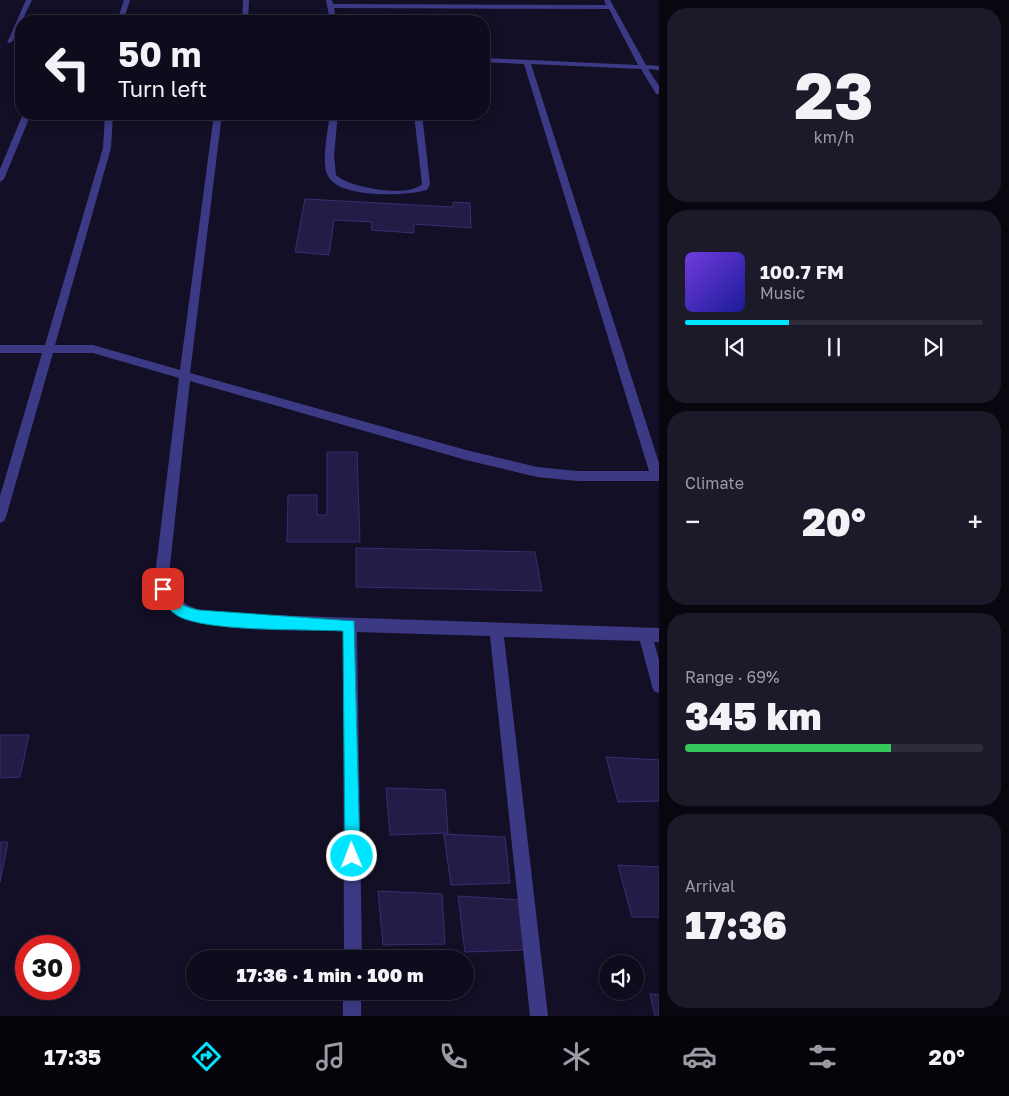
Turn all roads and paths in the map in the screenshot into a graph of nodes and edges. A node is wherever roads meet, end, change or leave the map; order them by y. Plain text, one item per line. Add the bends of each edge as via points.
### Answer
1 (30, 0) edge
2 (126, 0) edge
3 (246, 0) edge
4 (424, 2) edge
5 (512, 2) edge
6 (329, 3) edge
7 (609, 3) edge
8 (22, 15) edge
9 (122, 15) edge
10 (245, 15) edge
11 (15, 30) edge
12 (0, 42) edge
13 (9, 42) junction
14 (15, 42) edge
15 (490, 60) edge
16 (527, 62) junction
17 (643, 67) junction
18 (659, 68) edge
19 (659, 92) edge
20 (25, 120) edge
21 (109, 120) edge
22 (217, 120) edge
23 (334, 120) edge
24 (419, 120) edge
25 (0, 179) edge
26 (0, 349) edge
27 (48, 349) junction
28 (184, 373) junction
29 (658, 476) edge
30 (0, 517) edge
31 (350, 625) junction
32 (496, 629) junction
33 (652, 635) edge
34 (659, 686) edge
35 (353, 950) edge
36 (352, 1000) edge
37 (352, 1016) edge
38 (539, 1016) edge

1 - 8 street
2 - 9 street
3 - 10 street
4 - 5 street
4 - 6 street
5 - 7 street
7 - 17 street
11 - 13 street
12 - 13 street
13 - 14 street
15 - 16 street
16 - 17 street
16 - 29 street
17 - 18 street
17 - 19 street
20 - 25 street
21 - 27 street via 107,148
22 - 28 street
23 - 24 street via 330,166 336,181 357,188 412,192 426,184
26 - 27 street
27 - 28 street via 93,349
27 - 30 street
28 - 29 street via 466,455 537,472 577,476
28 - 31 street via 162,575 163,589 172,603 182,612 198,616
31 - 32 street
31 - 35 street
32 - 33 street
32 - 38 street
33 - 34 street
36 - 37 street

